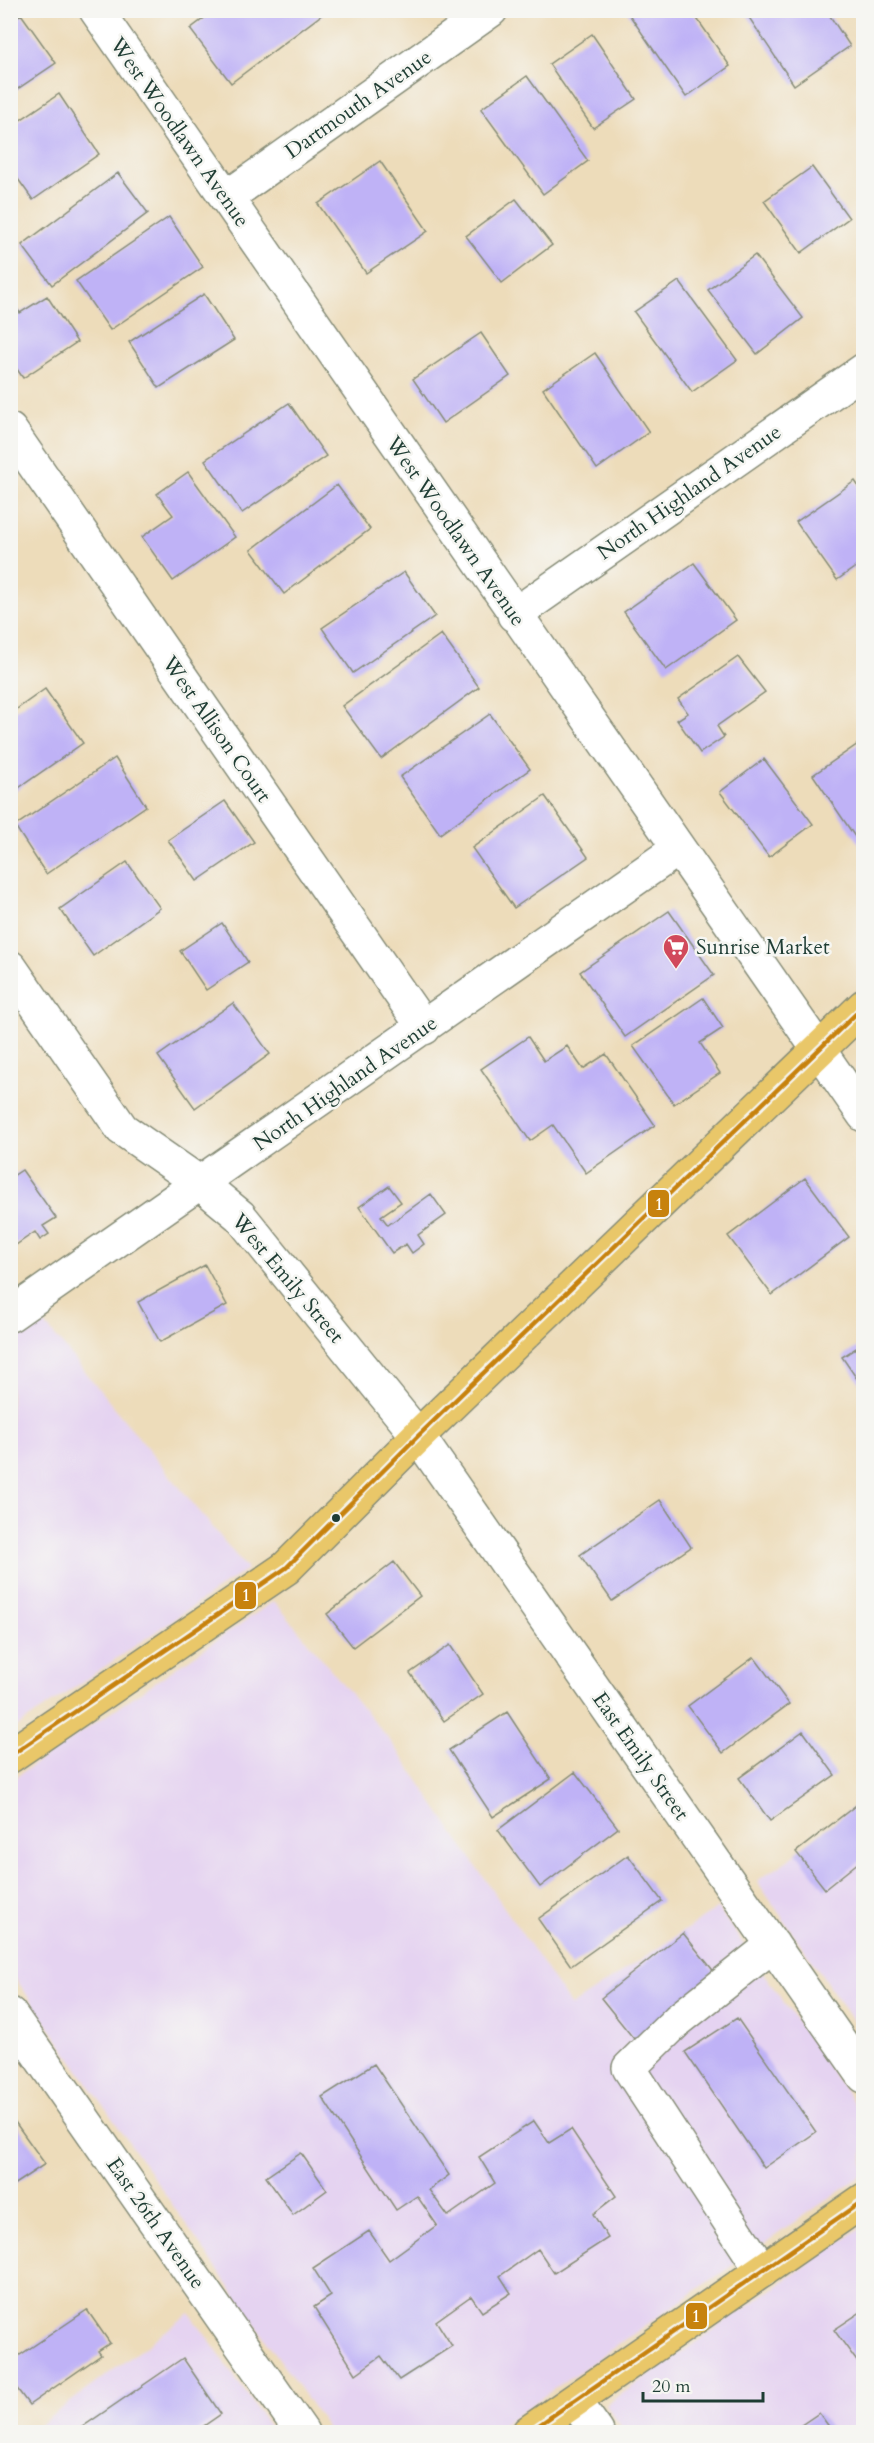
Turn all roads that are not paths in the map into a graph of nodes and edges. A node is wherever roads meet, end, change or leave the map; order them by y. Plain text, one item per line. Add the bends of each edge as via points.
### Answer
1 (96, 10) edge
2 (491, 10) edge
3 (226, 198) junction
4 (864, 369) edge
5 (10, 429) edge
6 (514, 615) junction
7 (678, 849) junction
8 (10, 967) edge
9 (864, 1006) edge
10 (424, 1028) junction
11 (819, 1051) junction
12 (864, 1114) edge
13 (200, 1183) junction
14 (10, 1315) edge
15 (418, 1436) junction
16 (10, 1756) edge
17 (773, 1945) junction
18 (10, 2014) edge
19 (863, 2074) edge
20 (864, 2200) edge
21 (762, 2271) junction
22 (575, 2401) junction
23 (302, 2433) edge
24 (529, 2433) edge
25 (597, 2433) edge

1 - 3 street, West Woodlawn Avenue
2 - 3 street, Dartmouth Avenue
3 - 6 street, West Woodlawn Avenue
4 - 6 street, North Highland Avenue
5 - 10 street, West Allison Court
6 - 7 street, West Woodlawn Avenue
7 - 10 street, North Highland Avenue
7 - 11 street, West Woodlawn Avenue
8 - 13 street, West Emily Street via 122,1129
9 - 11 main road
10 - 13 street, North Highland Avenue
11 - 12 street, West Woodlawn Avenue
11 - 15 main road
13 - 14 street, North Highland Avenue
13 - 15 street, West Emily Street via 240,1216
15 - 16 main road via 286,1568
15 - 17 street, East Emily Street
17 - 19 street, East Emily Street
17 - 21 street via 678,2020 629,2068
18 - 23 street, East 26th Avenue
20 - 21 main road
21 - 22 main road
22 - 24 main road
22 - 25 street

